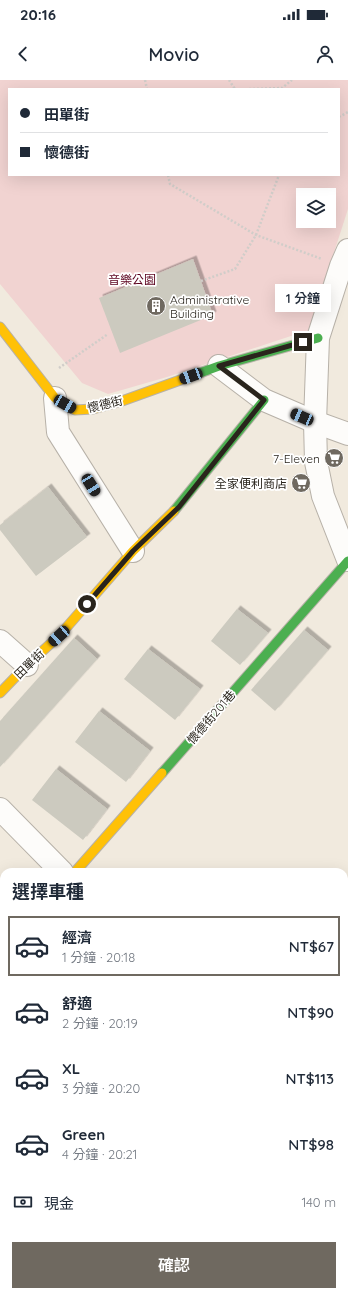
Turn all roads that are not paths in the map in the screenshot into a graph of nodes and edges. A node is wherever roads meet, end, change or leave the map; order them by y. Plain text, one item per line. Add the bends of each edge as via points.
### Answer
1 (344, 258) edge
2 (0, 327) edge
3 (318, 338) junction
4 (219, 366) junction
5 (55, 398) junction
6 (264, 400) junction
7 (315, 422) junction
8 (348, 434) edge
9 (133, 551) junction
10 (348, 561) edge
11 (0, 641) edge
12 (27, 665) junction
13 (0, 693) edge
14 (1, 814) edge
15 (58, 868) edge
16 (79, 868) edge

1 - 3 street
2 - 5 main road, 懷德街
3 - 4 main road, 懷德街
3 - 7 street
4 - 5 main road, 懷德街 via 93,409 75,410
4 - 6 street
5 - 9 street via 58,432
6 - 7 street
6 - 9 main road, 田單街 via 179,507
7 - 8 street
7 - 10 street via 316,462 323,496
9 - 12 main road, 田單街 via 59,636
10 - 16 main road, 懷德街201巷
11 - 12 street
12 - 13 main road, 田單街
14 - 15 street

